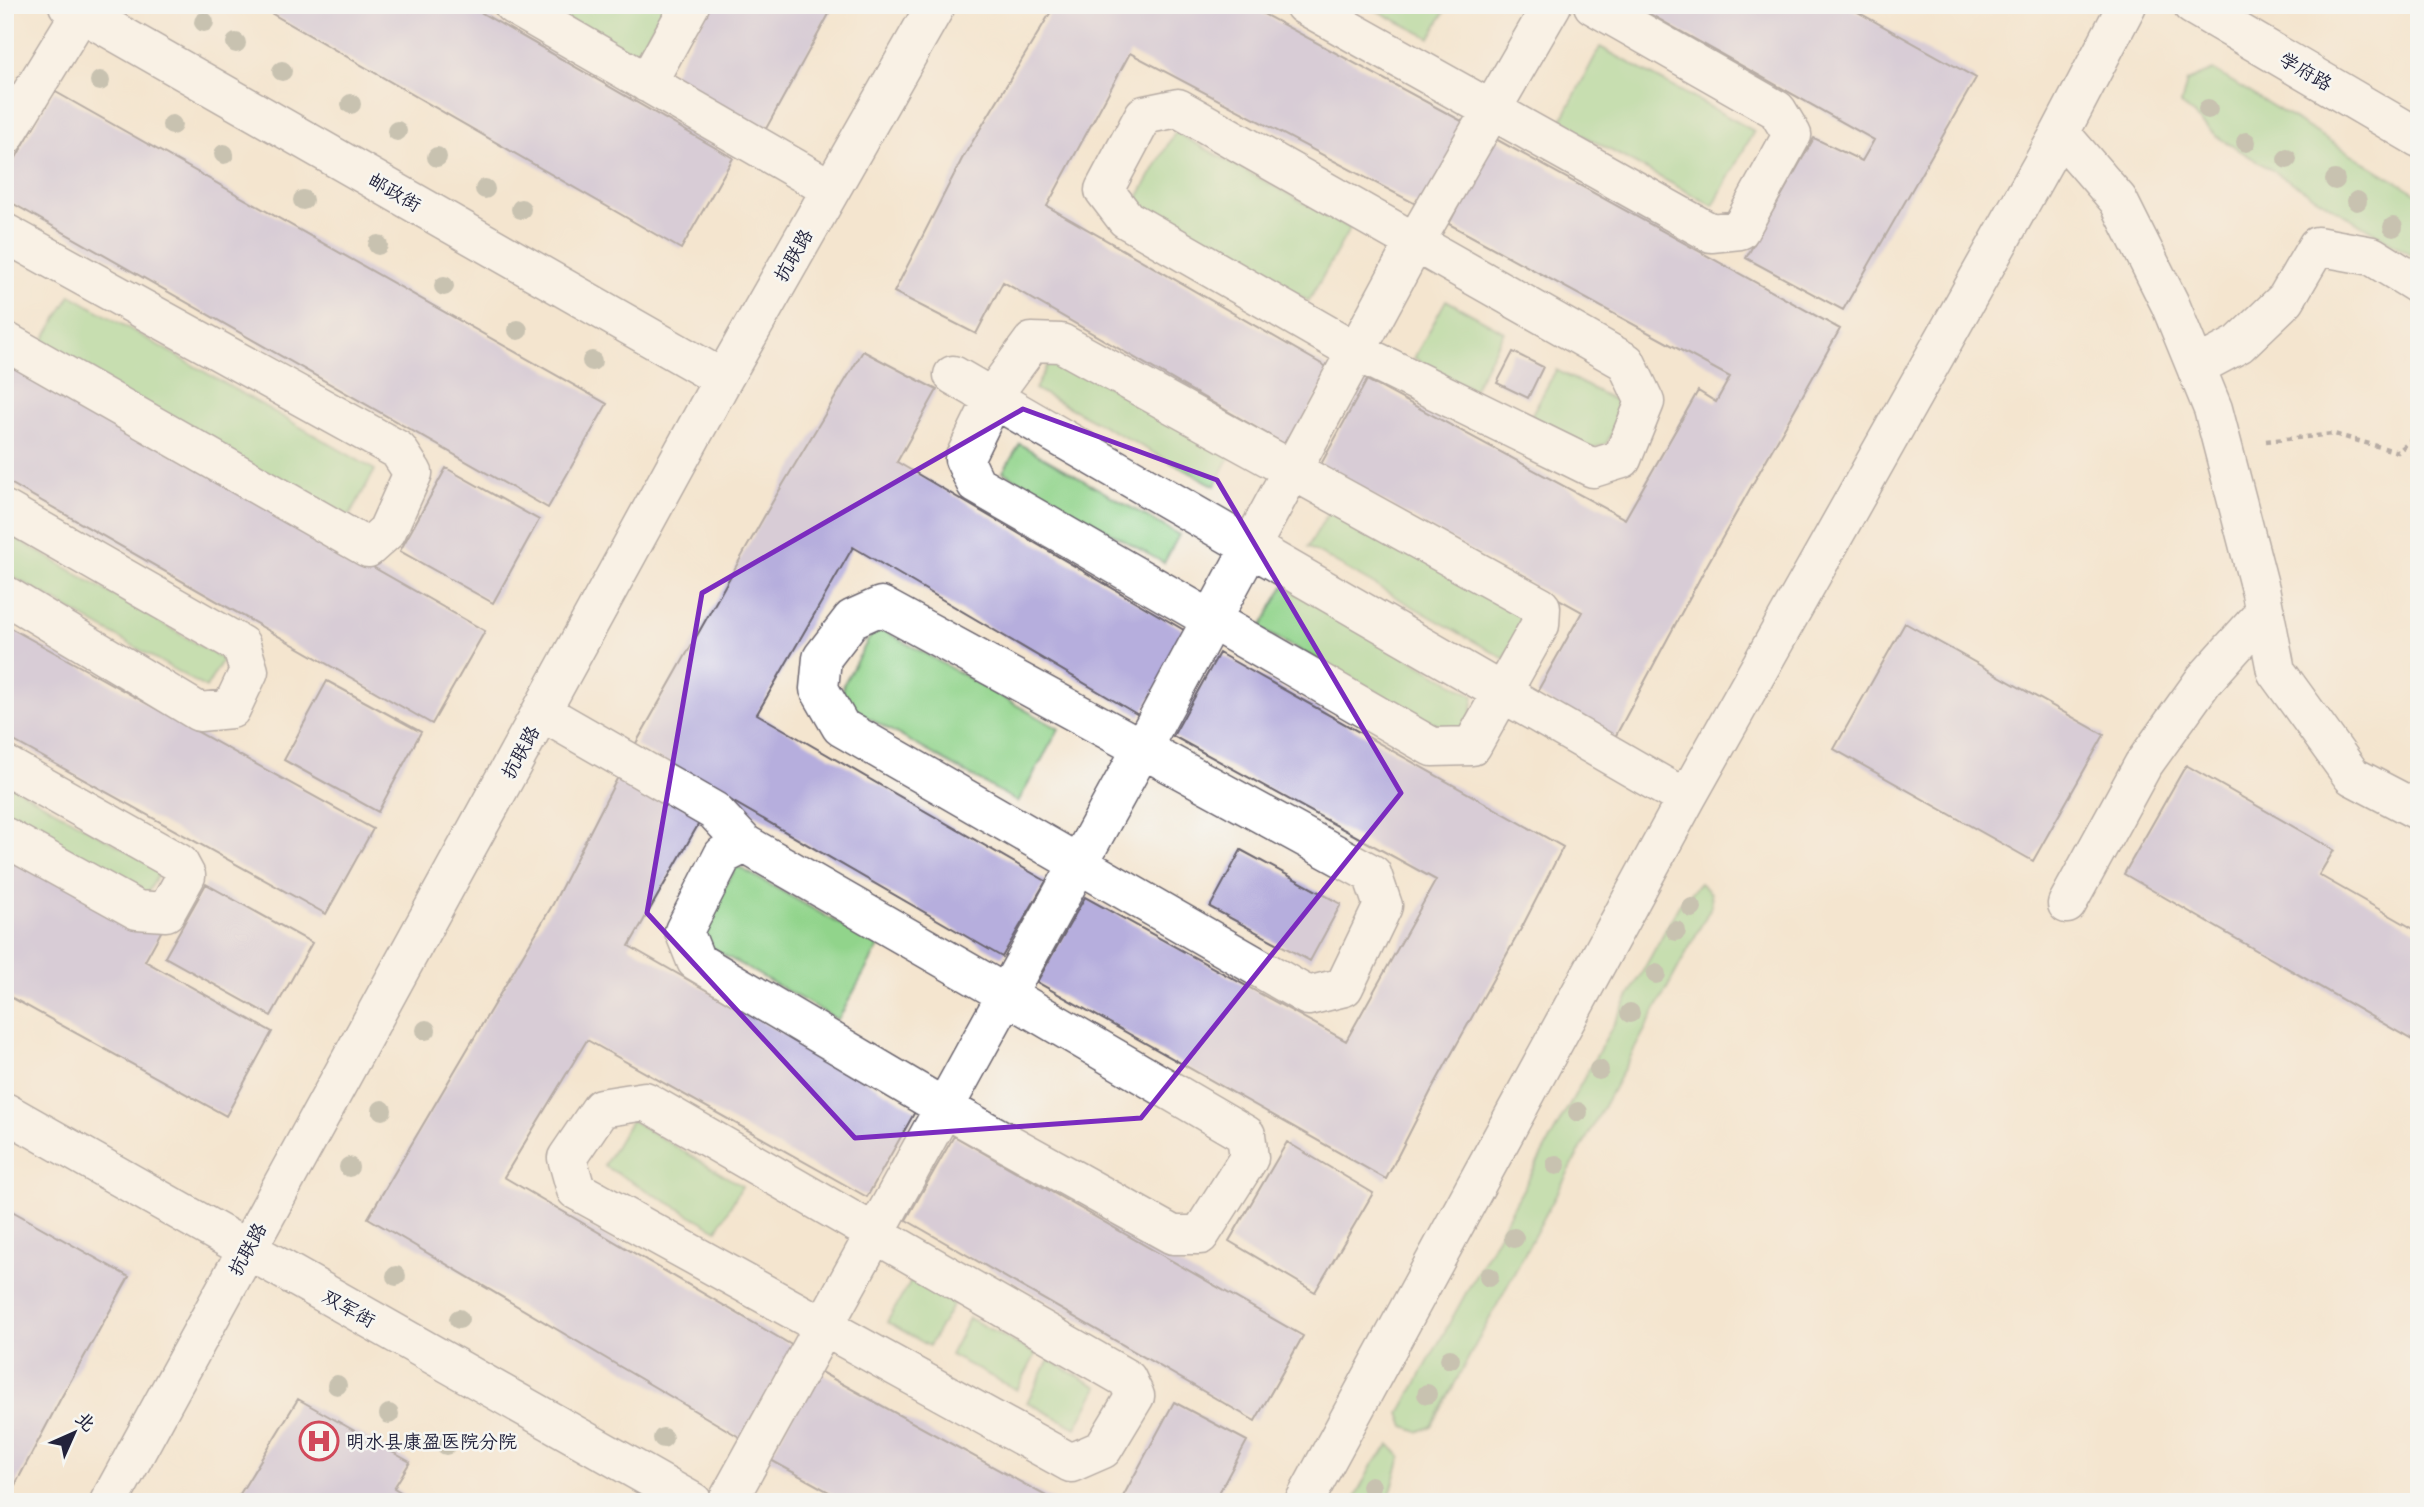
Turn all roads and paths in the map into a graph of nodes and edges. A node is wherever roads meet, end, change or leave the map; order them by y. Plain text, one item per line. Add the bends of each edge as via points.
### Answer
1 (513, 5) edge
2 (690, 5) edge
3 (936, 5) edge
4 (1304, 5) edge
5 (1552, 5) edge
6 (1593, 5) edge
7 (2127, 5) edge
8 (2192, 5) edge
9 (74, 9) edge
10 (647, 83) junction
11 (1492, 111) junction
12 (2060, 133) junction
13 (5, 136) edge
14 (2419, 138) edge
15 (831, 189) junction
16 (5, 233) edge
17 (1414, 244) junction
18 (2419, 285) edge
19 (5, 341) edge
20 (1357, 352) junction
21 (2196, 368) junction
22 (953, 376) dead end
23 (723, 379) junction
24 (993, 399) junction
25 (2419, 433) edge
26 (2223, 446) junction
27 (1292, 472) junction
28 (5, 510) edge
29 (1250, 548) junction
30 (5, 595) edge
31 (2265, 612) junction
32 (1211, 619) junction
33 (1503, 694) junction
34 (542, 712) junction
35 (1142, 747) junction
36 (5, 765) edge
37 (1686, 799) junction
38 (2419, 811) edge
39 (5, 837) edge
40 (745, 844) junction
41 (1077, 864) junction
42 (2067, 904) dead end
43 (1005, 994) junction
44 (943, 1107) junction
45 (5, 1111) edge
46 (874, 1232) junction
47 (247, 1250) junction
48 (822, 1327) junction
49 (109, 1502) edge
50 (693, 1502) edge
51 (727, 1502) edge
52 (1304, 1502) edge

1 - 10 street
2 - 10 street
3 - 15 street, 抗联路
4 - 11 street
5 - 11 street
6 - 11 street via 1777,110 1792,135 1740,230 1711,233
7 - 12 street
8 - 14 street, 学府路
9 - 13 street
9 - 23 street, 邮政街
10 - 15 street
11 - 17 street
12 - 21 street via 2118,200
12 - 37 street
15 - 23 street, 抗联路
16 - 19 street via 398,450 413,473 387,531 368,548
17 - 20 street
17 - 20 street via 1626,362 1646,402 1622,459 1593,468
17 - 20 street via 1178,108 1144,115 1104,190 1126,219
18 - 21 street via 2372,256 2317,246 2286,299 2239,344
20 - 27 street
21 - 26 street
22 - 24 street
23 - 34 street, 抗联路
24 - 27 street via 1032,342 1061,344
24 - 29 street
24 - 32 street via 964,459 976,484
25 - 26 path via 2398,452 2334,434
26 - 31 street
27 - 29 street
27 - 33 street via 1541,607 1541,625
28 - 30 street via 241,645 249,671 231,709 200,712
29 - 32 street
29 - 33 street
31 - 38 street via 2276,671 2352,776
31 - 42 street via 2204,680 2143,765
32 - 33 street via 1432,747 1472,746
32 - 35 street
33 - 37 street
34 - 40 street via 715,811
34 - 47 street, 抗联路
35 - 41 street
35 - 41 street via 1372,874 1383,906 1343,987 1308,996
35 - 41 street via 881,606 852,619 822,658 820,689 841,727
36 - 39 street via 179,863 186,876 166,912 137,910
37 - 52 street
40 - 43 street
40 - 44 street via 723,855 684,931 696,961
41 - 43 street
43 - 44 street
43 - 44 street via 1246,1135 1248,1158 1200,1235 1173,1235
44 - 46 street
45 - 47 street, 双军街
46 - 48 street
46 - 48 street via 645,1101 601,1108 567,1158 576,1190
46 - 48 street via 1127,1379 1135,1396 1102,1449 1071,1463
47 - 49 street, 抗联路
47 - 50 street, 双军街
48 - 51 street

